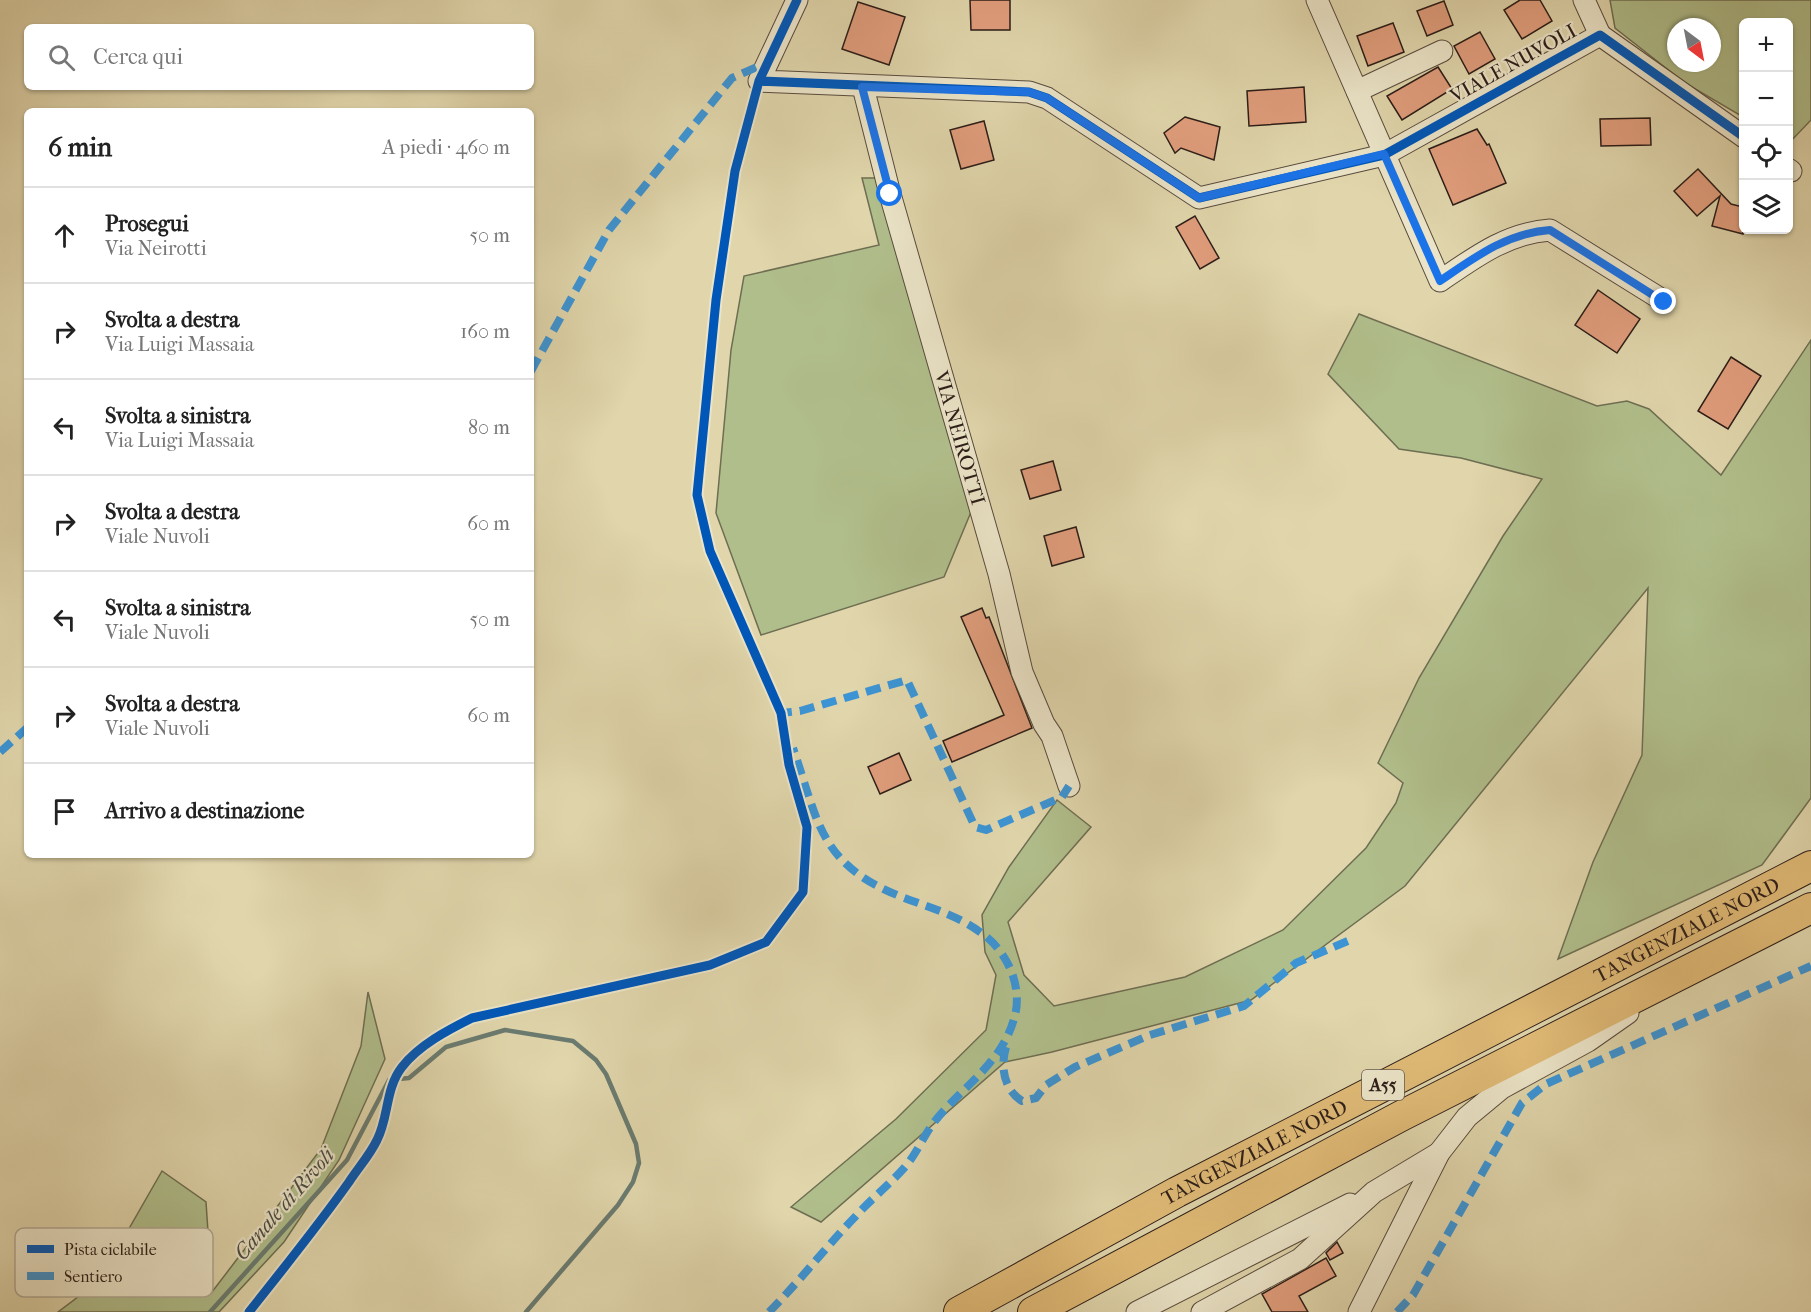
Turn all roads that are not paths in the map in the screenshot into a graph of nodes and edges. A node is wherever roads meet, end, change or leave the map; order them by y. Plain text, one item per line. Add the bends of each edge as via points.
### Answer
1 (796, 0) edge
2 (1317, 0) edge
3 (1584, 0) edge
4 (1600, 35) junction
5 (1442, 51) dead end
6 (862, 87) junction
7 (1357, 91) junction
8 (1739, 134) edge
9 (1384, 154) junction
10 (1664, 302) dead end
11 (1069, 786) dead end
12 (1811, 866) edge
13 (1811, 908) edge
14 (1685, 972) junction
15 (1438, 1153) junction
16 (1374, 1192) junction
17 (959, 1312) edge
18 (1033, 1312) edge
19 (1137, 1312) edge
20 (1202, 1312) edge
21 (1359, 1312) edge

1 - 6 street, VIALE NUVOLI via 759,81
2 - 7 street
3 - 4 street, VIALE NUVOLI
4 - 8 street, VIALE NUVOLI
4 - 9 street, VIALE NUVOLI
5 - 7 street
6 - 9 street, VIALE NUVOLI via 1029,92 1047,98 1199,198
6 - 11 street, VIA NEIROTTI via 999,574 1022,672 1052,736
7 - 9 street
9 - 10 street via 1440,281 1497,243 1528,232 1550,230
12 - 17 highway, TANGENZIALE NORD / A55 via 1188,1186
13 - 14 highway, TANGENZIALE NORD / A55
14 - 15 street via 1588,1041 1502,1088 1467,1117
14 - 18 highway, TANGENZIALE NORD / A55 via 1390,1122
15 - 16 street
15 - 21 street
16 - 19 street
16 - 20 street via 1300,1259

